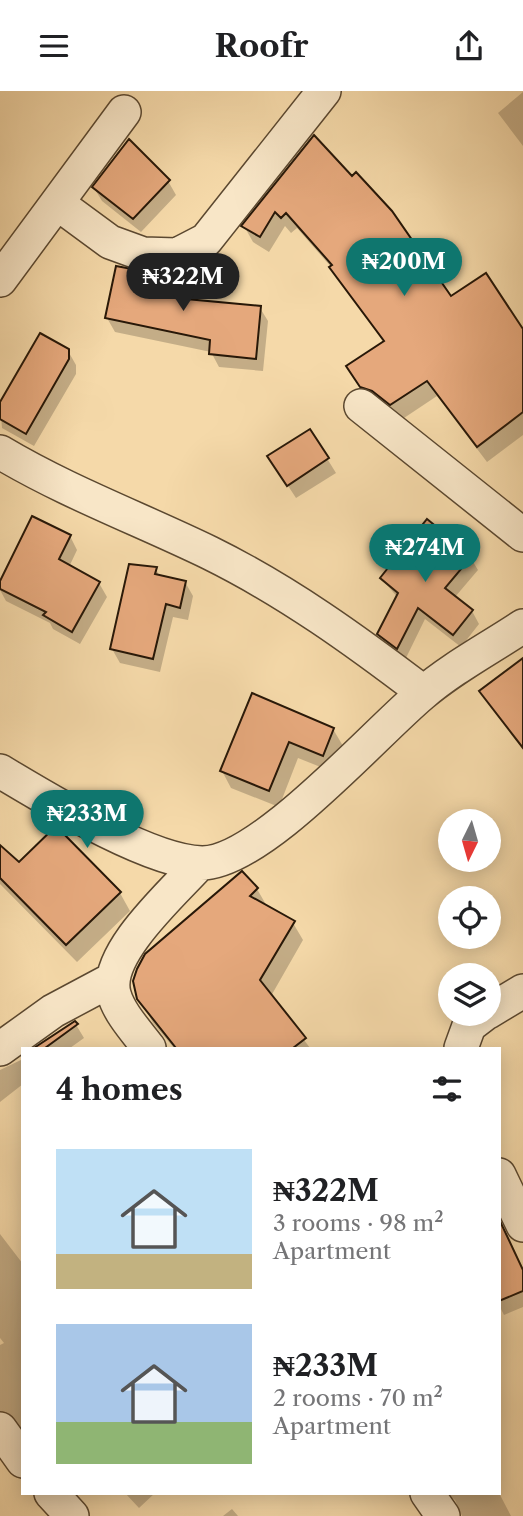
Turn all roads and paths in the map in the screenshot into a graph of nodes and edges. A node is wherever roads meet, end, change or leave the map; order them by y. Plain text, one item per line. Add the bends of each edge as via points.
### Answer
1 (324, 91) edge
2 (124, 112) dead end
3 (57, 203) junction
4 (0, 280) edge
5 (361, 406) dead end
6 (0, 452) edge
7 (523, 535) edge
8 (523, 626) edge
9 (423, 692) junction
10 (0, 771) edge
11 (200, 863) junction
12 (113, 979) junction
13 (523, 991) edge
14 (501, 1004) edge
15 (469, 1026) edge
16 (148, 1047) edge
17 (461, 1047) edge
18 (0, 1049) edge
19 (501, 1179) edge
20 (523, 1225) edge
21 (1, 1432) edge
22 (21, 1458) edge
23 (53, 1495) edge
24 (428, 1495) edge
25 (72, 1516) edge
26 (443, 1516) edge

1 - 3 street via 206,240 177,254 143,254 110,243
2 - 3 street
3 - 4 street
5 - 7 street
6 - 9 street via 45,479 212,554 341,630
8 - 9 street
9 - 11 street via 277,825 227,859
10 - 11 street via 142,848
11 - 12 street via 130,942
12 - 16 street via 117,1002
12 - 18 street via 53,1011
13 - 14 street
15 - 17 street
19 - 20 street
21 - 22 street
23 - 25 street
24 - 26 street

